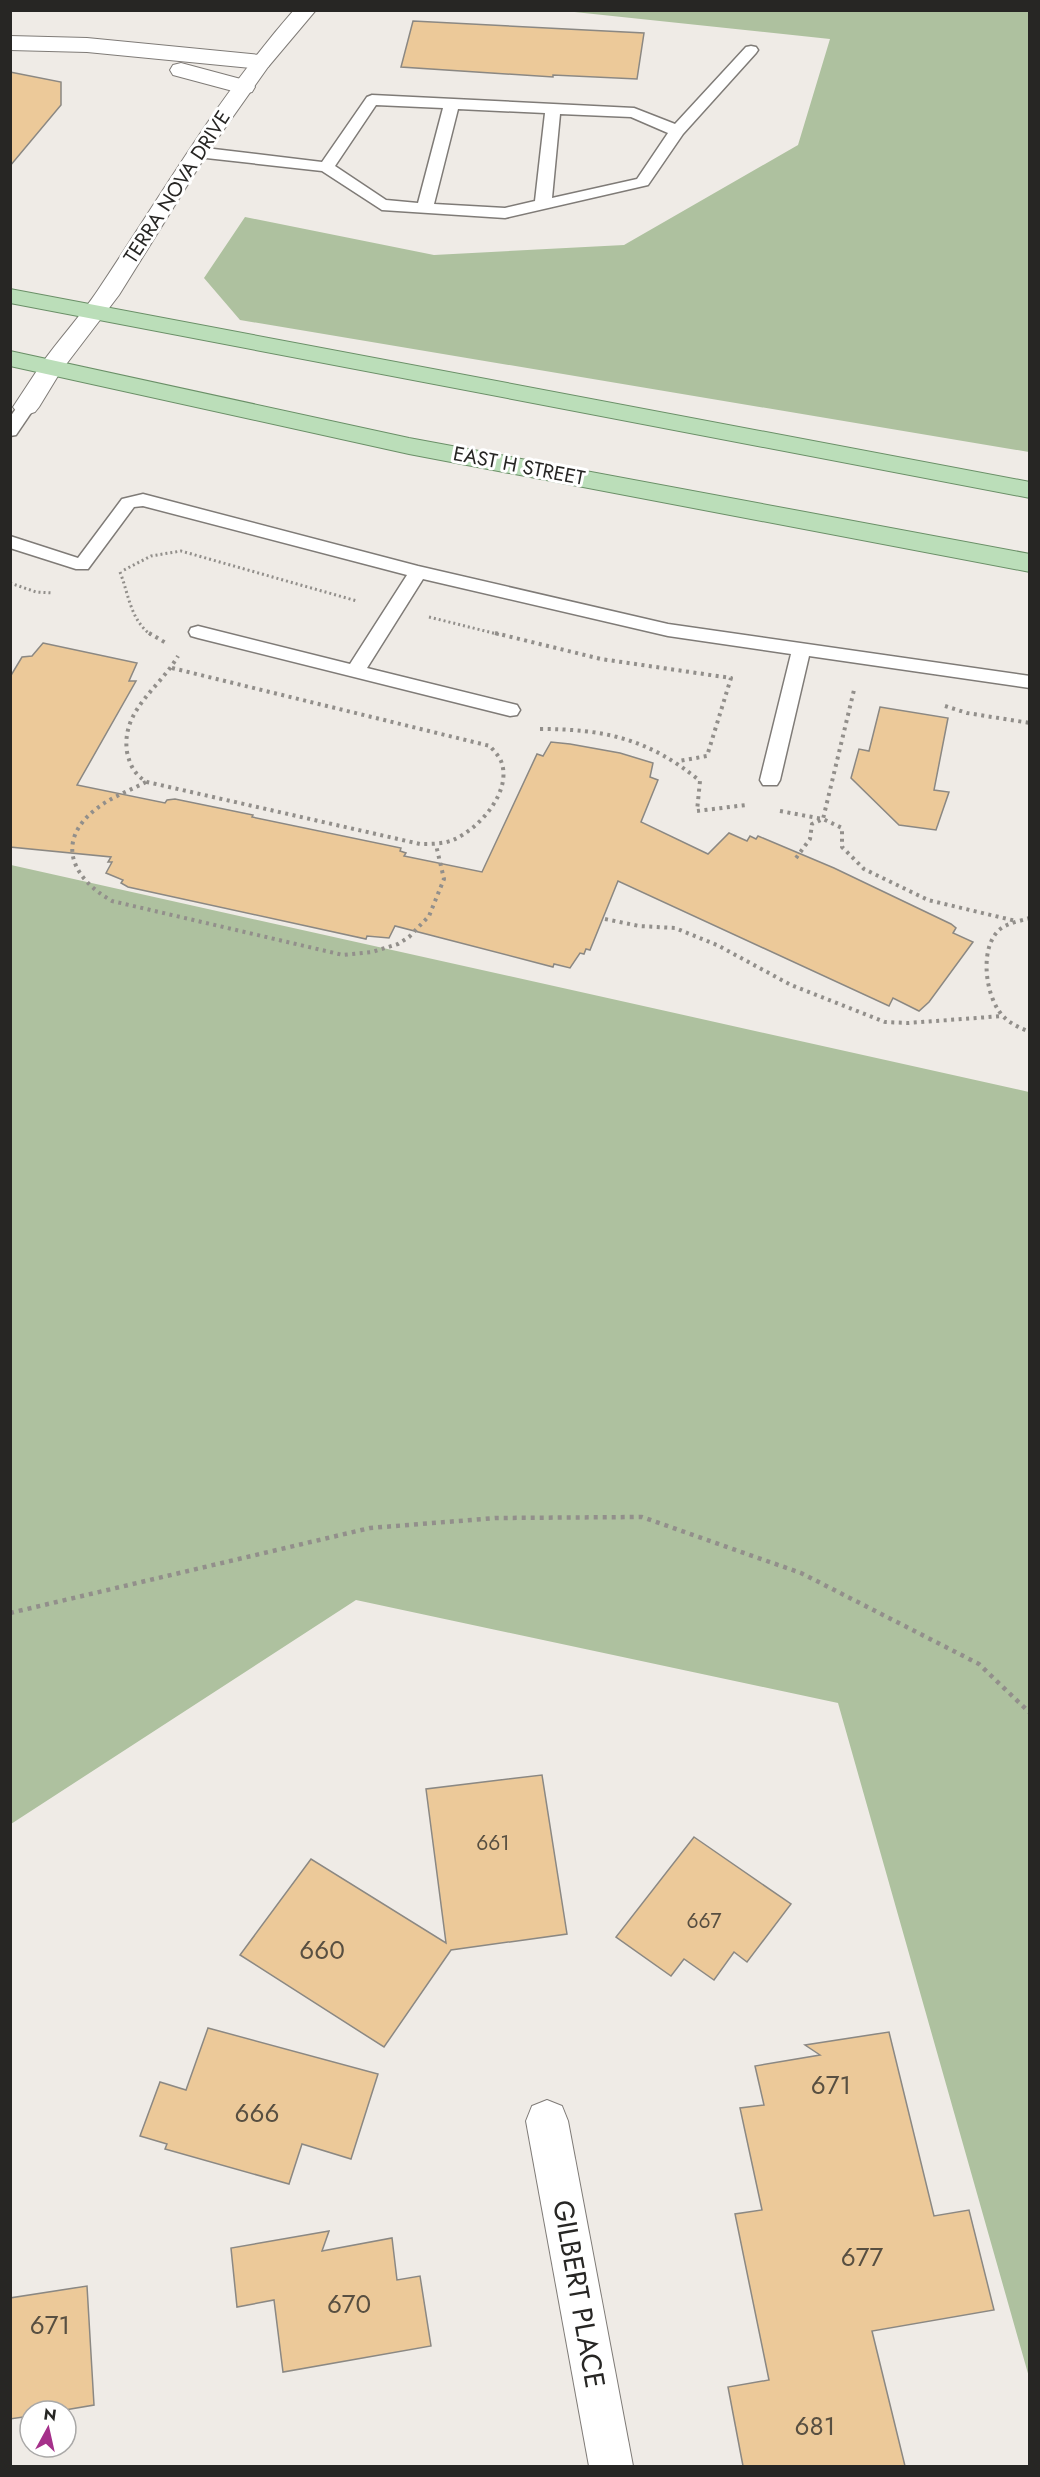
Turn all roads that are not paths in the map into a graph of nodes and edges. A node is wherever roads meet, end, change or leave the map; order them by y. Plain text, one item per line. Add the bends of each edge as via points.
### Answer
1 (306, 10) edge
2 (10, 43) edge
3 (87, 45) junction
4 (751, 50) dead end
5 (260, 62) junction
6 (244, 87) junction
7 (452, 104) junction
8 (553, 109) junction
9 (677, 131) junction
10 (197, 152) junction
11 (326, 167) junction
12 (543, 204) junction
13 (425, 207) junction
14 (10, 296) edge
15 (94, 312) junction
16 (10, 358) edge
17 (52, 366) junction
18 (26, 407) joint
19 (10, 431) edge
20 (1029, 490) edge
21 (10, 542) edge
22 (1029, 563) edge
23 (418, 572) junction
24 (198, 632) dead end
25 (801, 650) junction
26 (355, 671) junction
27 (1029, 682) edge
28 (510, 710) dead end
29 (770, 780) dead end
30 (547, 2121) dead end
31 (610, 2466) edge

1 - 5 street, TERRA NOVA DRIVE
2 - 3 street
3 - 5 street
3 - 6 street
4 - 9 lane
5 - 6 street, TERRA NOVA DRIVE
6 - 10 street, TERRA NOVA DRIVE
7 - 8 lane
7 - 11 lane via 372,100
7 - 13 lane
8 - 9 lane via 634,113
8 - 12 lane
9 - 12 lane via 642,182
10 - 11 lane
10 - 15 street, TERRA NOVA DRIVE
11 - 13 lane via 382,205
12 - 13 lane via 505,213
14 - 15 main road
15 - 17 street, TERRA NOVA DRIVE
15 - 20 main road
16 - 17 main road, EAST H STREET
17 - 18 street, TERRA NOVA DRIVE
17 - 22 main road, EAST H STREET via 409,446
18 - 19 lane
21 - 23 lane via 82,565 128,503 143,500
23 - 25 lane via 668,630
23 - 26 lane
24 - 26 lane
25 - 27 lane
25 - 29 lane
26 - 28 lane
30 - 31 street, GILBERT PLACE

